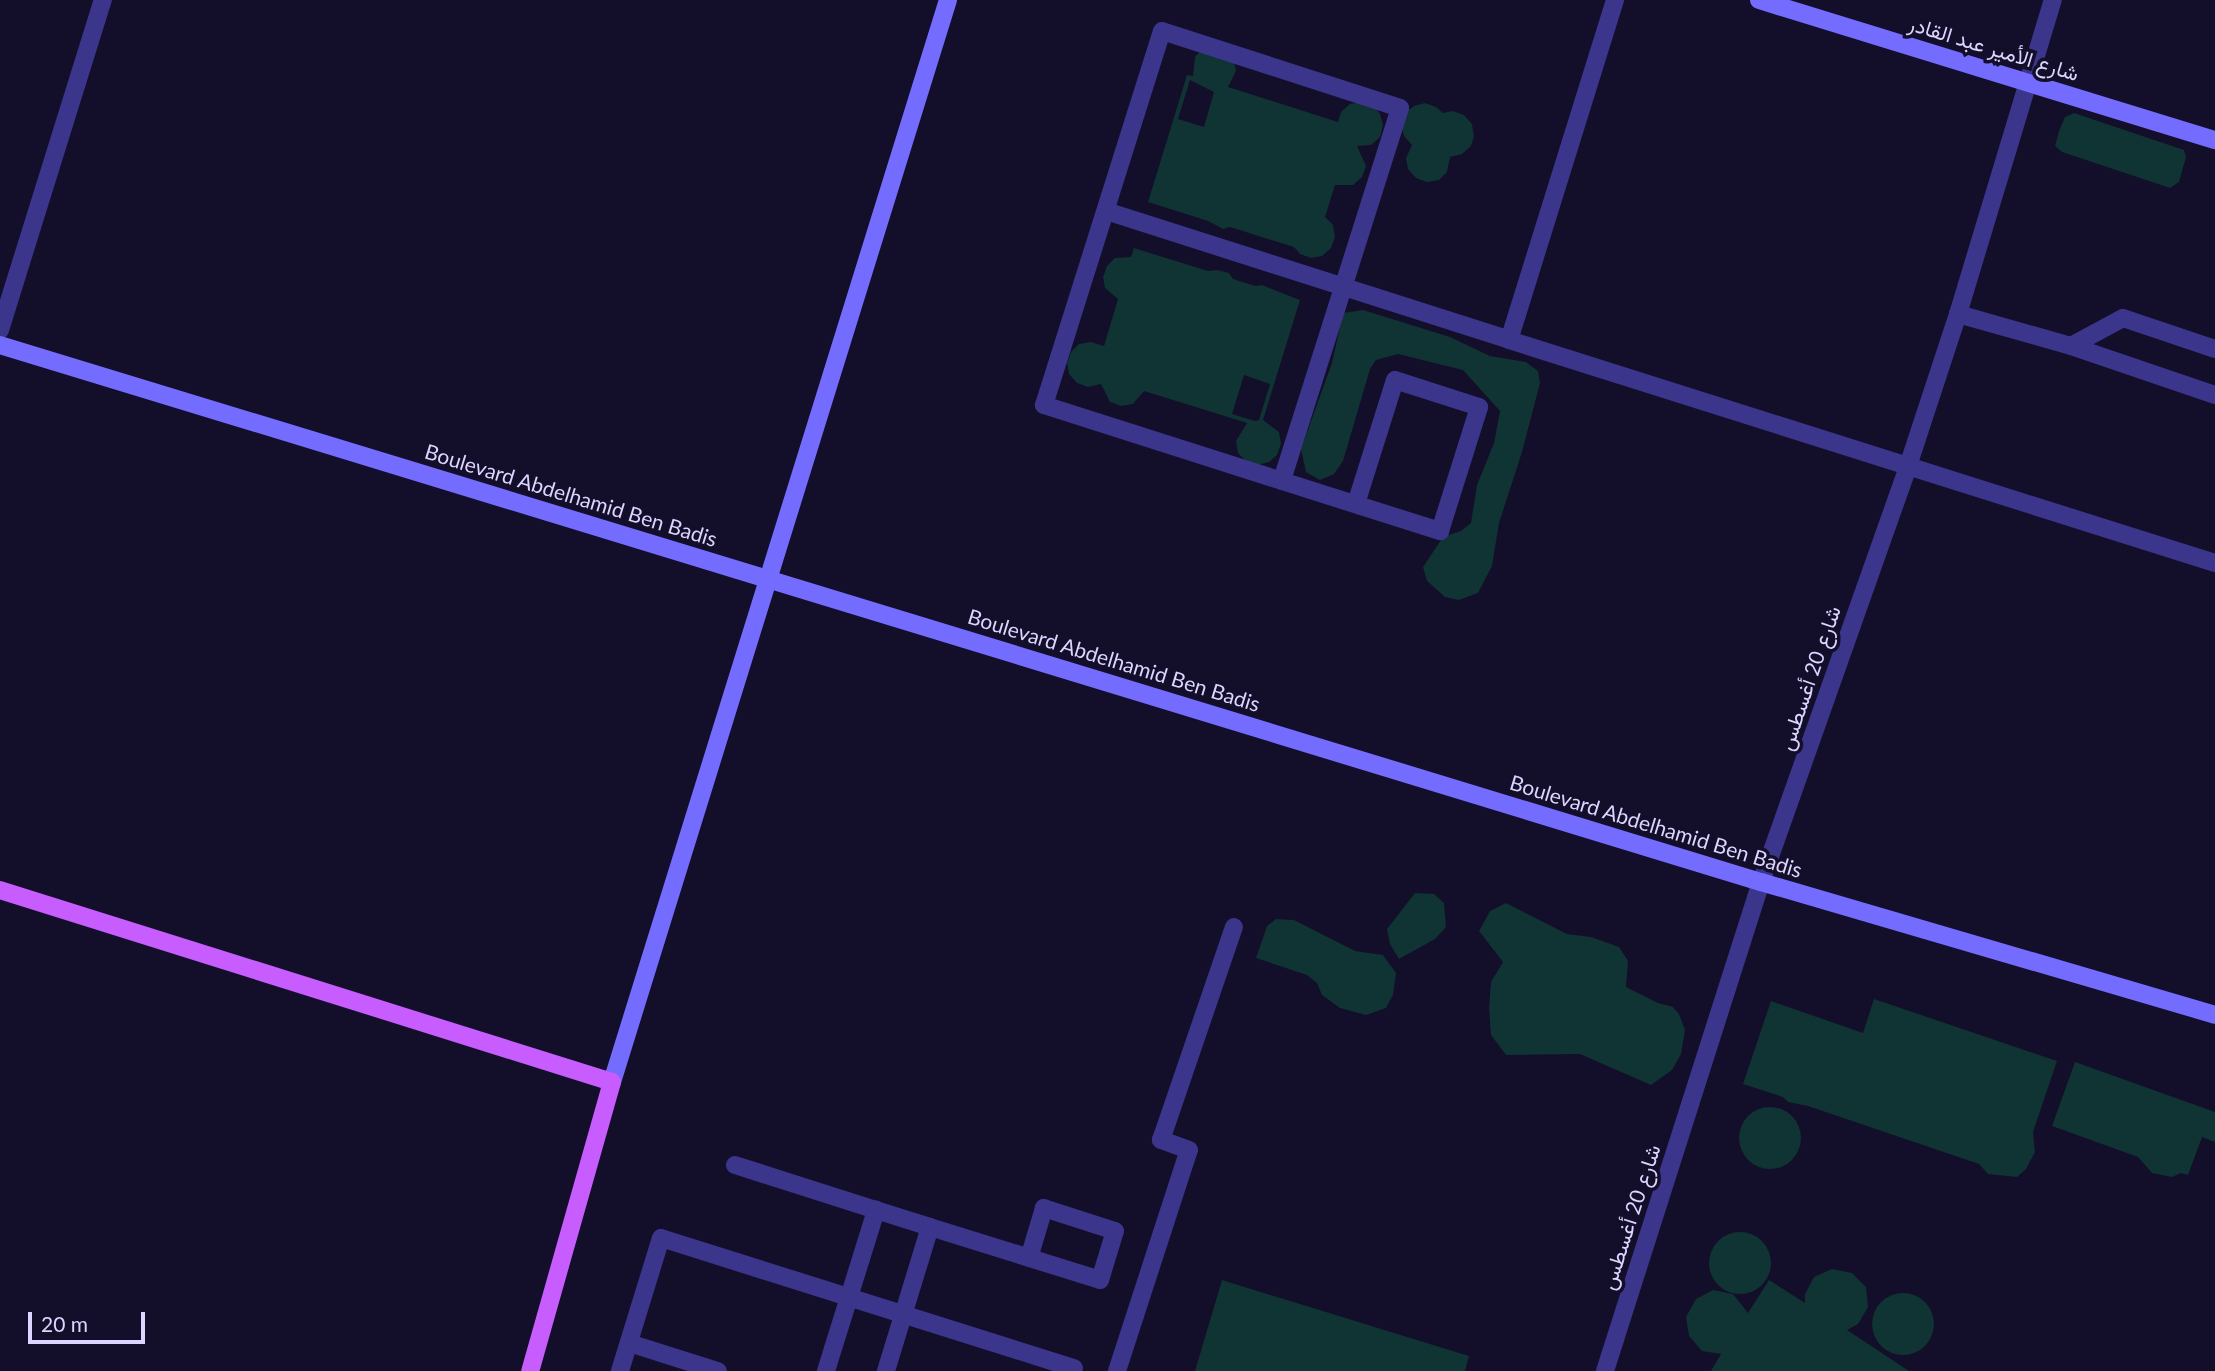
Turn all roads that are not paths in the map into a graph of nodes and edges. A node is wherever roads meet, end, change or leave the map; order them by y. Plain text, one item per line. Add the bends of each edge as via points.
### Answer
1 (103, 0) edge
2 (948, 0) edge
3 (1615, 0) edge
4 (1759, 0) edge
5 (2053, 0) edge
6 (2028, 83) junction
7 (2215, 141) edge
8 (1106, 211) junction
9 (1343, 287) junction
10 (1958, 314) junction
11 (0, 330) edge
12 (1509, 340) junction
13 (0, 345) edge
14 (2071, 345) junction
15 (2215, 349) edge
16 (2215, 395) edge
17 (1908, 466) junction
18 (1282, 481) junction
19 (1356, 504) junction
20 (2215, 563) edge
21 (768, 578) junction
22 (1761, 882) junction
23 (0, 890) edge
24 (1234, 927) dead end
25 (2215, 1015) edge
26 (612, 1083) junction
27 (735, 1165) dead end
28 (876, 1210) junction
29 (930, 1227) junction
30 (1029, 1258) junction
31 (849, 1297) junction
32 (904, 1314) junction
33 (629, 1343) junction
34 (1074, 1367) dead end
35 (530, 1371) edge
36 (620, 1371) edge
37 (718, 1371) edge
38 (826, 1371) edge
39 (886, 1371) edge
40 (1117, 1371) edge
41 (1605, 1371) edge

1 - 11 street
2 - 21 main road
3 - 12 street
4 - 6 main road, شارع الأمير عبد القادر
5 - 6 street, شارع 20 أغسطس
6 - 7 main road, شارع الأمير عبد القادر
6 - 10 street, شارع 20 أغسطس
8 - 9 street
8 - 9 street via 1162,32 1175,36 1399,108
8 - 18 street via 1044,405
9 - 12 street
9 - 18 street
10 - 14 street
10 - 17 street, شارع 20 أغسطس
12 - 17 street
13 - 21 main road, Boulevard Abdelhamid Ben Badis
14 - 15 street via 2123,318
14 - 16 street
17 - 20 street
17 - 22 street, شارع 20 أغسطس
18 - 19 street
19 - 19 street via 1440,531 1479,407 1395,380
21 - 22 main road, Boulevard Abdelhamid Ben Badis
21 - 26 main road
22 - 25 main road, Boulevard Abdelhamid Ben Badis
22 - 41 street, شارع 20 أغسطس
23 - 26 main road
24 - 40 street via 1161,1140 1189,1150
26 - 35 main road
27 - 28 street
28 - 29 street
28 - 31 street
29 - 30 street
29 - 32 street
30 - 30 street via 1100,1280 1115,1231 1044,1208
31 - 32 street
31 - 33 street via 662,1238
31 - 38 street
32 - 34 street
32 - 39 street
33 - 36 street
33 - 37 street

